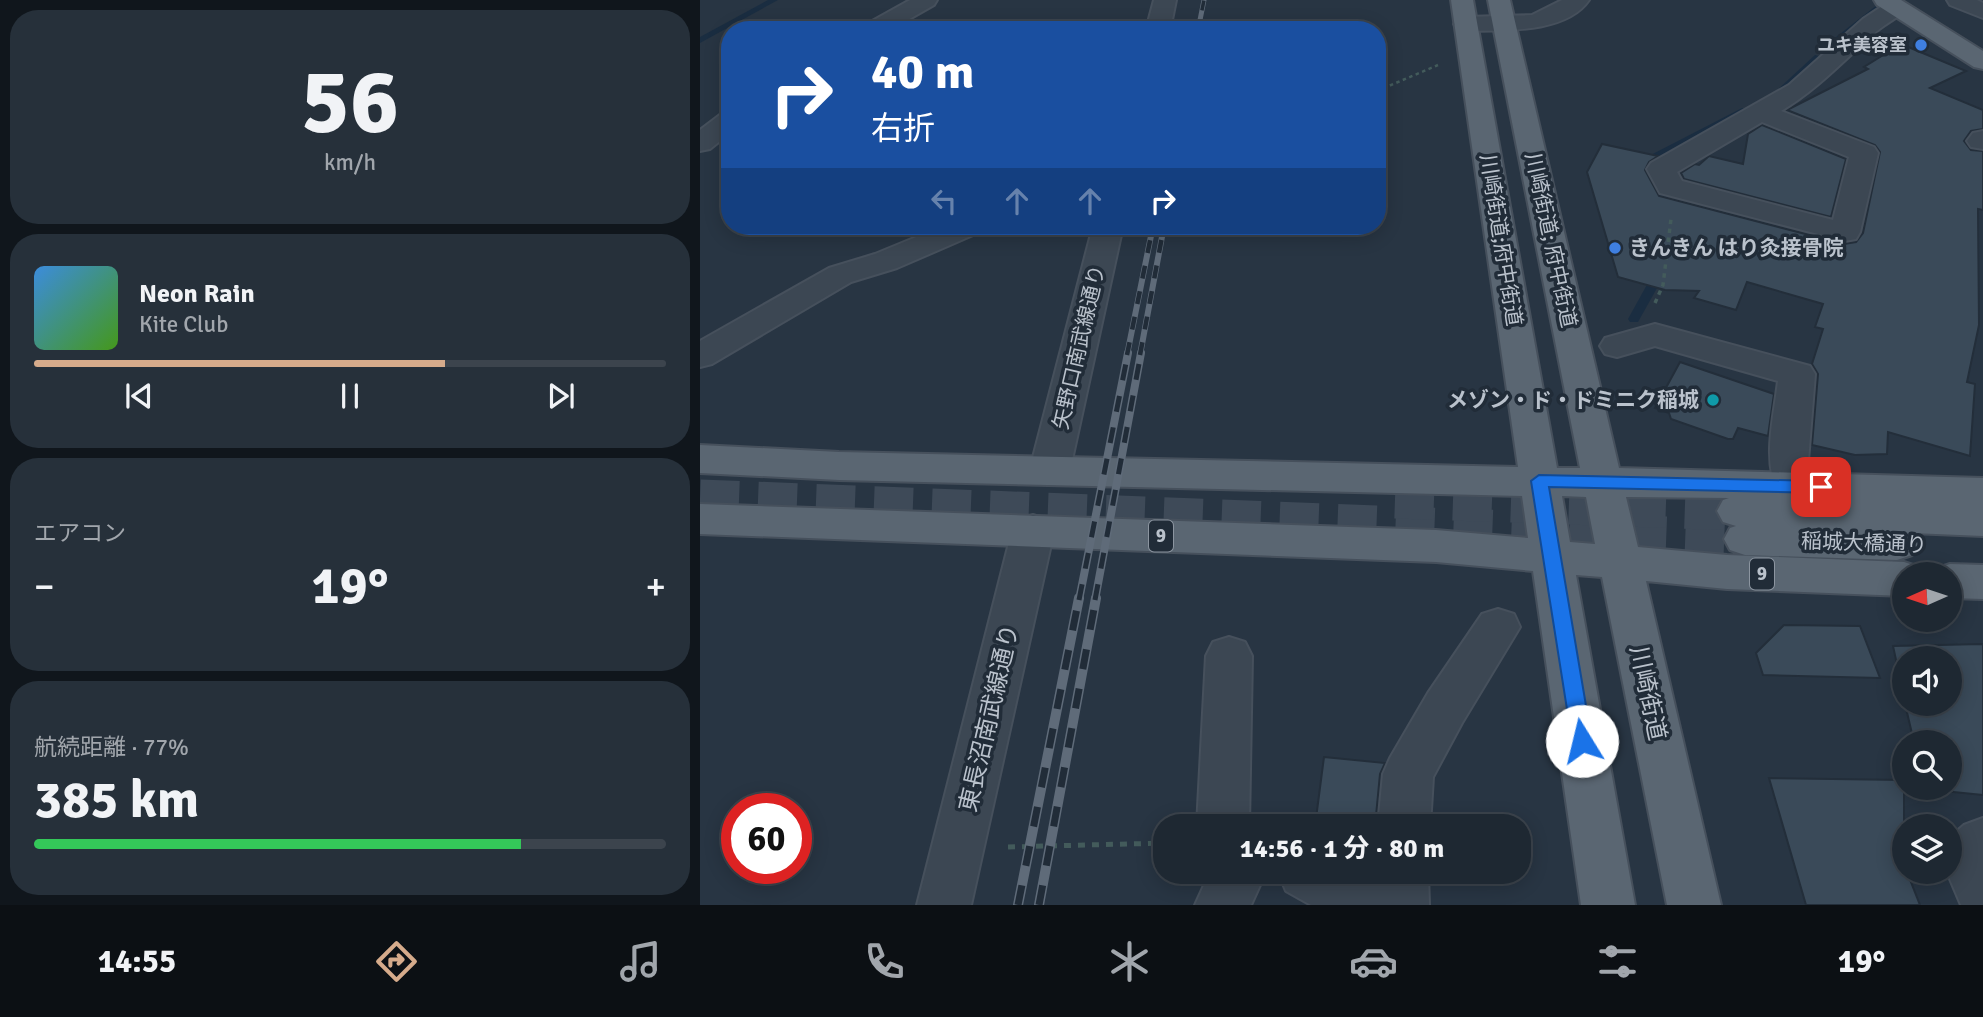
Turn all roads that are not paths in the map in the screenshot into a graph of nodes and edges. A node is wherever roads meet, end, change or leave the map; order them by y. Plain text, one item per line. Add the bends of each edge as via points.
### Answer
1 (926, 0) edge
2 (1165, 0) edge
3 (1577, 0) edge
4 (1958, 0) edge
5 (1890, 4) edge
6 (1983, 11) edge
7 (1464, 12) edge
8 (1502, 12) edge
9 (889, 21) edge
10 (1160, 21) edge
11 (1983, 62) edge
12 (1761, 112) junction
13 (721, 127) edge
14 (700, 142) edge
15 (948, 235) edge
16 (1106, 235) edge
17 (1617, 346) dead end
18 (700, 356) edge
19 (700, 459) edge
20 (1050, 469) junction
21 (1539, 481) junction
22 (1602, 481) junction
23 (1794, 486) junction
24 (1983, 493) edge
25 (700, 519) edge
26 (1983, 521) edge
27 (1033, 531) junction
28 (1983, 547) edge
29 (1552, 558) junction
30 (1620, 564) junction
31 (1892, 579) edge
32 (1962, 581) edge
33 (1983, 582) edge
34 (1498, 627) dead end
35 (1229, 656) dead end
36 (1223, 814) edge
37 (1405, 814) edge
38 (1983, 843) edge
39 (1234, 884) edge
40 (1326, 884) edge
41 (1402, 884) edge
42 (1983, 893) edge
43 (944, 905) edge
44 (1223, 905) edge
45 (1363, 905) edge
46 (1402, 905) edge
47 (1608, 905) edge
48 (1693, 905) edge

1 - 9 street
2 - 10 street
3 - 8 street via 1546,19
4 - 6 street
5 - 11 main road
5 - 12 street via 1798,90
7 - 8 street
7 - 21 main road, 川崎街道;府中街道
8 - 22 main road, 川崎街道; 府中街道
12 - 12 street via 1864,153 1845,232 1670,187 1661,169
13 - 14 street
15 - 18 street via 840,275
16 - 20 street, 矢野口南武線通り
17 - 23 street via 1654,335 1797,374 1789,461
19 - 20 main road
20 - 21 main road
21 - 22 main road
21 - 29 main road
22 - 23 main road
22 - 30 main road, 川崎街道
23 - 24 main road
25 - 27 main road, 9
26 - 28 main road, 稲城大橋通り / 9 via 1741,525
27 - 29 main road, 9 via 1436,546
27 - 43 street, 東長沼南武線通り
29 - 30 main road, 9
29 - 47 main road
30 - 31 main road, 9
30 - 48 main road, 川崎街道
32 - 33 main road
34 - 37 street via 1409,774
35 - 36 street
38 - 42 street via 1967,856
39 - 44 street
40 - 45 street
41 - 46 street

